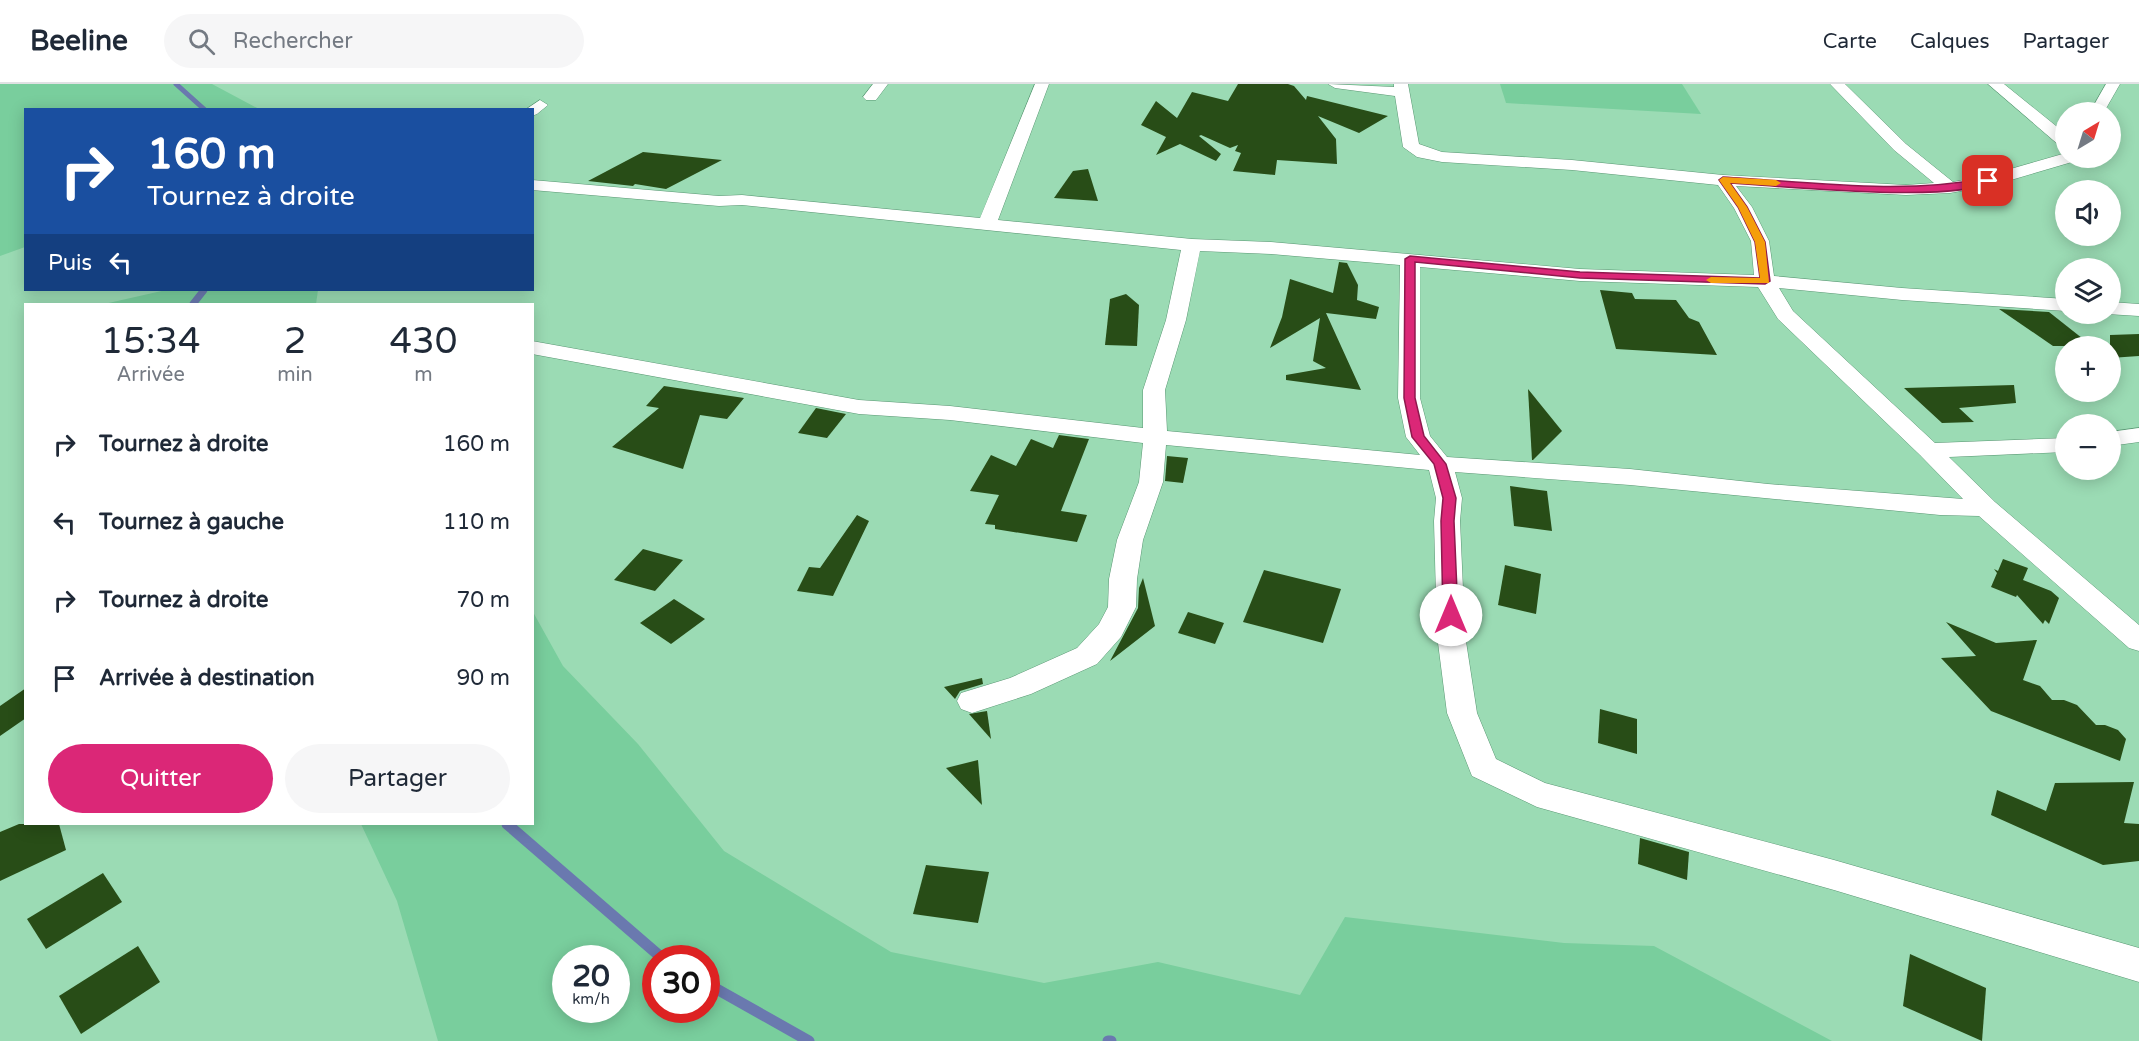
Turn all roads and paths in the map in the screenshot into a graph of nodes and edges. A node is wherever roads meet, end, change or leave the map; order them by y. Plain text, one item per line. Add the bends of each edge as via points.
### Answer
1 (881, 84) edge
2 (1042, 84) edge
3 (1335, 84) edge
4 (1837, 84) edge
5 (1995, 84) edge
6 (2113, 84) edge
7 (1401, 88) edge
8 (871, 97) dead end
9 (2103, 102) edge
10 (2055, 134) edge
11 (2055, 161) edge
12 (1723, 180) junction
13 (534, 185) edge
14 (1950, 188) junction
15 (987, 224) junction
16 (1192, 245) junction
17 (1410, 259) junction
18 (1765, 281) junction
19 (2055, 304) edge
20 (2121, 309) edge
21 (2139, 310) edge
22 (534, 347) edge
23 (2139, 435) edge
24 (1155, 437) junction
25 (2121, 437) edge
26 (2055, 445) edge
27 (1929, 450) junction
28 (1440, 464) junction
29 (1986, 508) junction
30 (2139, 641) edge
31 (972, 701) dead end
32 (2139, 965) edge

1 - 8 street
2 - 15 street
3 - 7 street
4 - 14 street via 1900,147
5 - 10 street
6 - 9 street
7 - 12 street via 1411,147 1423,153
11 - 14 street
12 - 14 street via 1906,190
12 - 18 street via 1743,207 1760,242
13 - 15 street
15 - 16 street
16 - 17 street
16 - 24 street via 1176,320 1154,390
17 - 18 street via 1580,275
17 - 28 street via 1409,398 1418,437
18 - 19 street
18 - 27 street via 1785,315
20 - 21 street
22 - 24 street via 859,407 950,413
23 - 25 street
24 - 28 street
24 - 31 street via 1151,482 1130,540 1122,607 1111,630 1088,656 1020,686
26 - 27 street
27 - 29 street
28 - 29 street
28 - 32 street via 1449,498 1451,635 1462,713 1483,767 1548,797 1834,875
29 - 30 street

